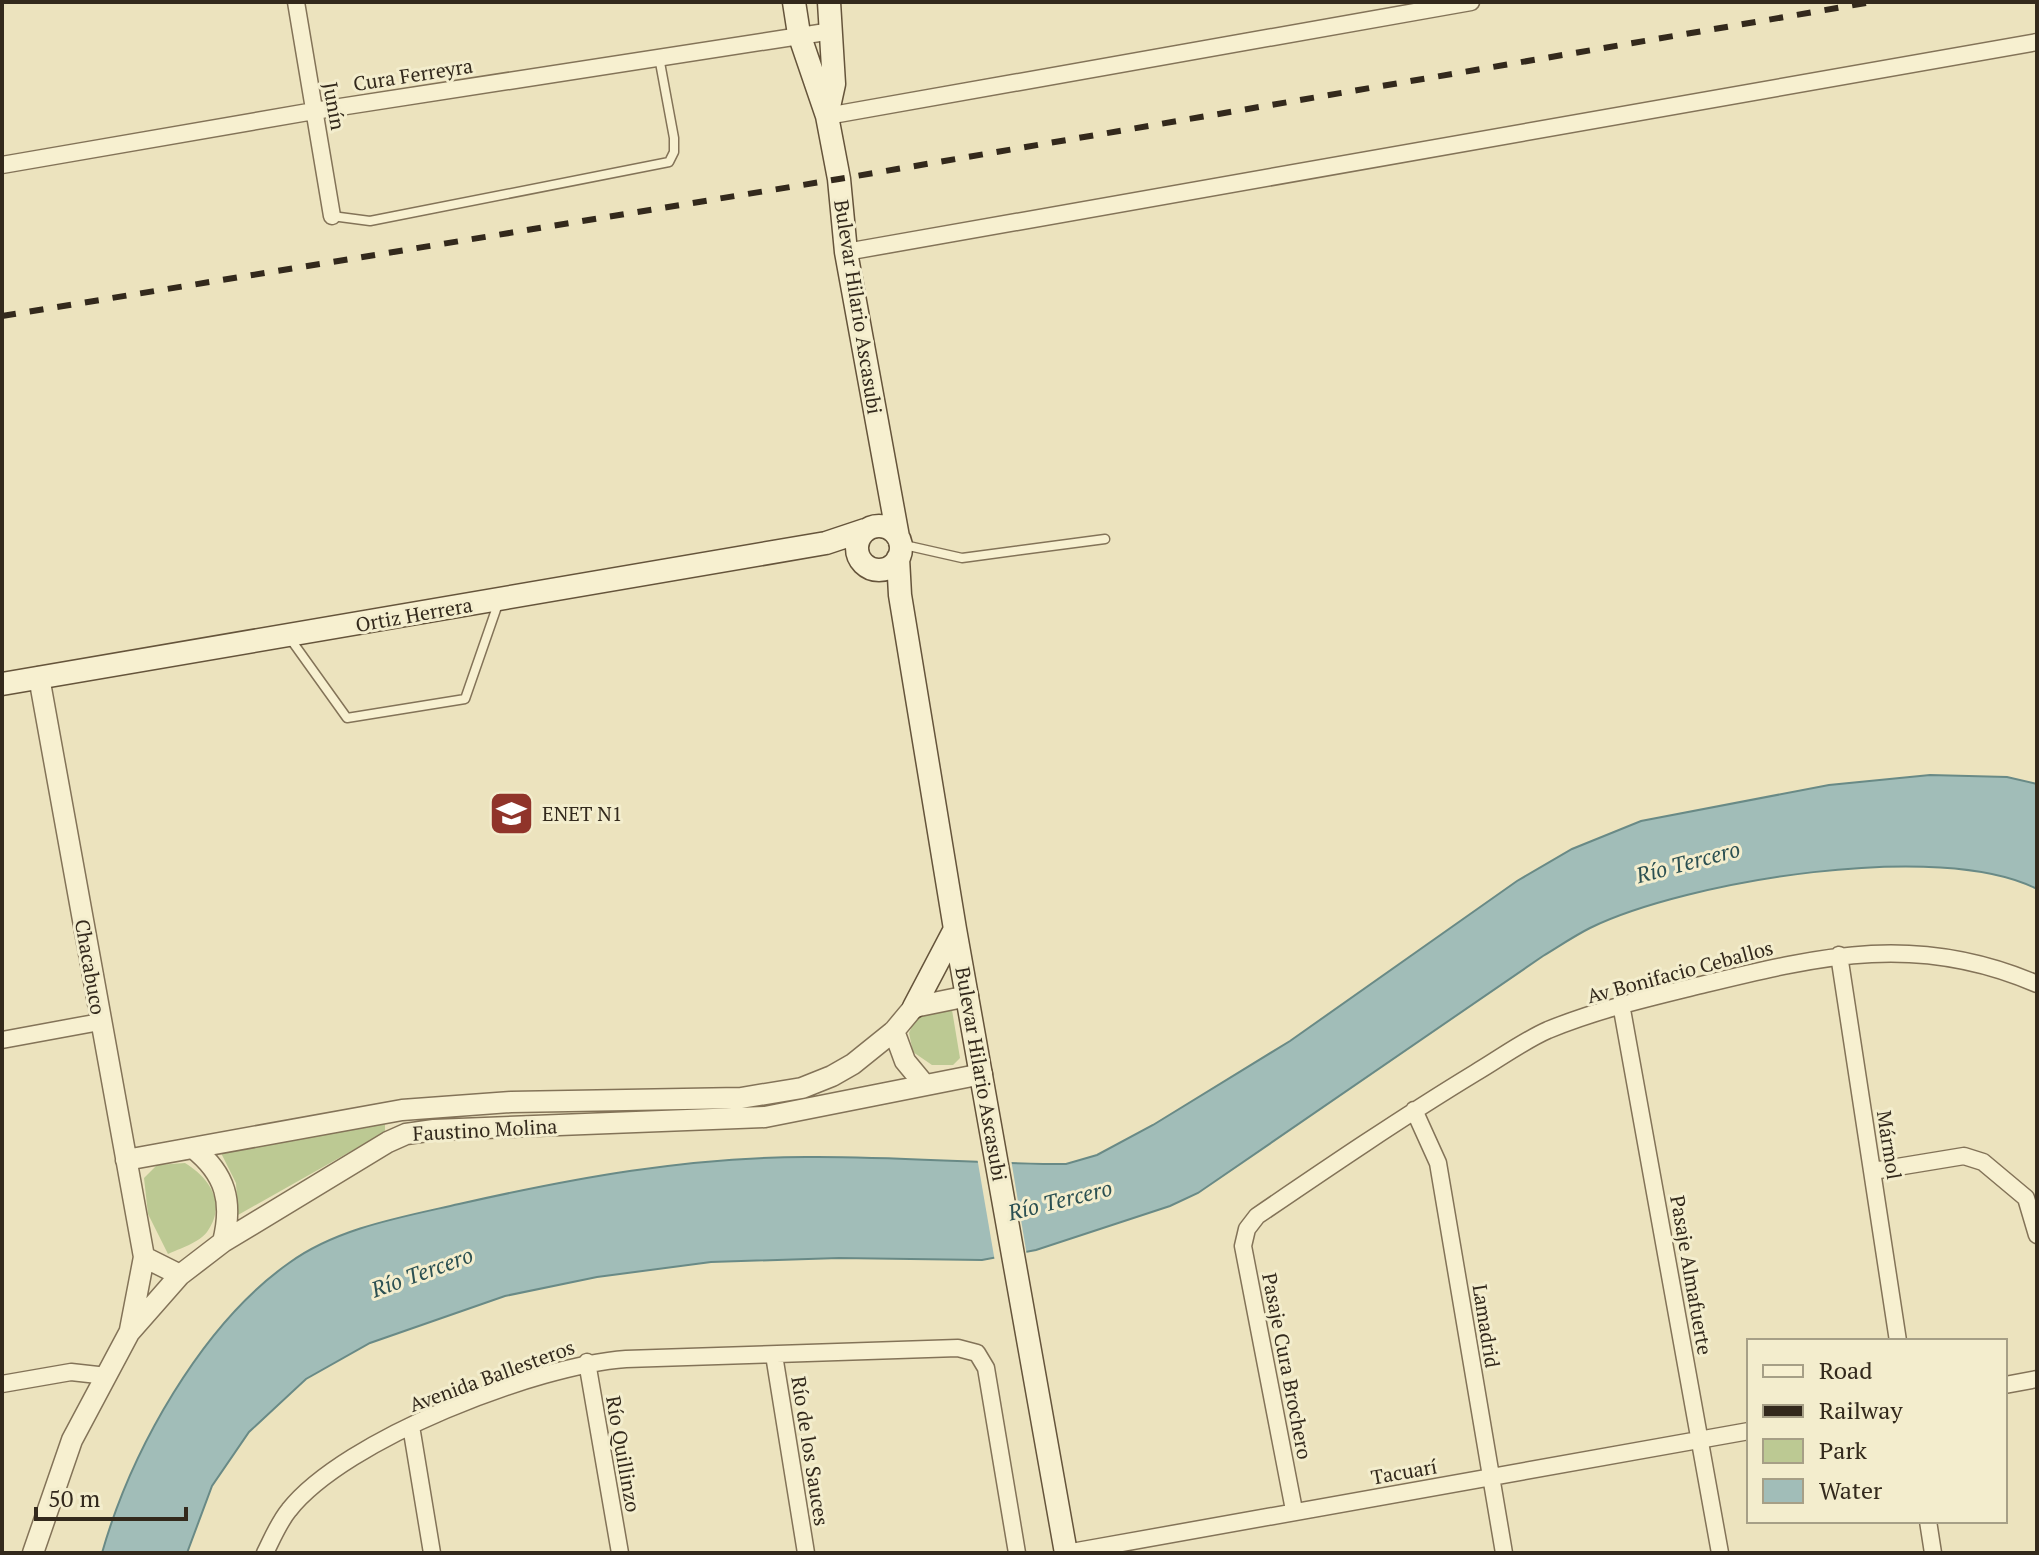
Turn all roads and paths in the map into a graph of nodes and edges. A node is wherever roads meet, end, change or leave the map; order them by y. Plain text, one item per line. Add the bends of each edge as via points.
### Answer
1 (296, 2) edge
2 (794, 2) edge
3 (829, 2) edge
4 (1471, 2) edge
5 (832, 31) junction
6 (799, 34) junction
7 (2037, 42) edge
8 (659, 57) junction
9 (314, 111) junction
10 (827, 116) junction
11 (2, 165) edge
12 (332, 216) joint
13 (846, 252) junction
14 (1105, 539) dead end
15 (883, 546) junction
16 (500, 600) junction
17 (289, 636) junction
18 (39, 677) junction
19 (2, 684) edge
20 (955, 929) junction
21 (1839, 955) junction
22 (2037, 984) edge
23 (968, 996) junction
24 (1621, 1004) junction
25 (914, 1007) junction
26 (100, 1022) junction
27 (894, 1031) junction
28 (2, 1040) edge
29 (982, 1074) junction
30 (924, 1084) junction
31 (1414, 1110) junction
32 (193, 1148) junction
33 (126, 1160) junction
34 (1873, 1171) junction
35 (1247, 1229) joint
36 (2037, 1235) edge
37 (223, 1242) junction
38 (144, 1257) junction
39 (180, 1275) junction
40 (129, 1333) junction
41 (1898, 1339) edge
42 (774, 1355) junction
43 (587, 1362) junction
44 (107, 1376) junction
45 (2037, 1379) edge
46 (2, 1384) edge
47 (2007, 1385) edge
48 (411, 1426) junction
49 (1747, 1431) edge
50 (1701, 1440) junction
51 (1491, 1477) junction
52 (1294, 1510) junction
53 (1928, 1523) edge
54 (33, 1553) edge
55 (265, 1553) edge
56 (432, 1553) edge
57 (620, 1553) edge
58 (806, 1553) edge
59 (1017, 1553) edge
60 (1066, 1553) edge
61 (1504, 1553) edge
62 (1720, 1553) edge
63 (1933, 1553) edge

1 - 9 street, Junín
2 - 6 main road, Bulevar Hilario Ascasubi
3 - 5 main road, Bulevar Hilario Ascasubi
4 - 10 street
5 - 6 street, Cura Ferreyra
5 - 10 main road, Bulevar Hilario Ascasubi via 834,84
6 - 8 street, Cura Ferreyra
6 - 10 main road, Bulevar Hilario Ascasubi
7 - 13 street
8 - 9 street, Cura Ferreyra
8 - 12 lane via 674,138 669,162 370,221
9 - 11 street, Cura Ferreyra
9 - 12 street, Junín
10 - 13 main road, Bulevar Hilario Ascasubi
13 - 15 main road, Bulevar Hilario Ascasubi via 889,498
14 - 15 lane via 962,558
15 - 16 main road, Ortiz Herrera via 826,543
15 - 20 main road, Bulevar Hilario Ascasubi via 900,595
16 - 17 main road, Ortiz Herrera
16 - 17 lane via 465,699 347,718
17 - 18 main road, Ortiz Herrera
18 - 19 main road, Ortiz Herrera
18 - 26 street, Chacabuco
20 - 23 main road, Bulevar Hilario Ascasubi
20 - 25 main road
21 - 22 street, Av Bonifacio Ceballos via 1894,951 1977,963
21 - 24 street, Av Bonifacio Ceballos
21 - 34 street, Mármol
23 - 25 street
23 - 29 main road, Bulevar Hilario Ascasubi
24 - 31 street, Av Bonifacio Ceballos via 1546,1031
24 - 50 street, Pasaje Almafuerte
25 - 27 street, Faustino Molina
26 - 28 street
26 - 33 street, Chacabuco
27 - 30 street via 905,1061
27 - 32 street, Faustino Molina via 832,1076 776,1093 402,1110
29 - 30 street, Faustino Molina
29 - 60 main road, Bulevar Hilario Ascasubi
30 - 37 street, Faustino Molina via 765,1117 406,1134
31 - 35 street, Av Bonifacio Ceballos via 1257,1216
31 - 51 street, Lamadrid via 1438,1163
32 - 33 street, Faustino Molina
32 - 37 street via 225,1185 229,1204
33 - 38 street, Chacabuco
34 - 36 street via 1964,1156 1983,1162 2026,1198
34 - 41 street, Mármol
35 - 52 street, Pasaje Cura Brochero via 1243,1246
37 - 39 street, Faustino Molina
38 - 39 street
38 - 40 street
39 - 40 street, Faustino Molina
40 - 44 street
42 - 43 street, Avenida Ballesteros
42 - 58 street, Río de los Sauces
42 - 59 street, Avenida Ballesteros via 958,1348 977,1353 986,1368
43 - 48 street, Avenida Ballesteros
43 - 57 street, Río Quillinzo
44 - 46 street via 71,1372
44 - 54 street via 72,1440
45 - 47 street
48 - 55 street, Avenida Ballesteros via 333,1470 288,1510
48 - 56 street
49 - 50 street, Tacuarí
50 - 51 street, Tacuarí
50 - 62 street, Pasaje Almafuerte
51 - 52 street, Tacuarí
51 - 61 street, Lamadrid
52 - 60 street, Tacuarí
53 - 63 street

